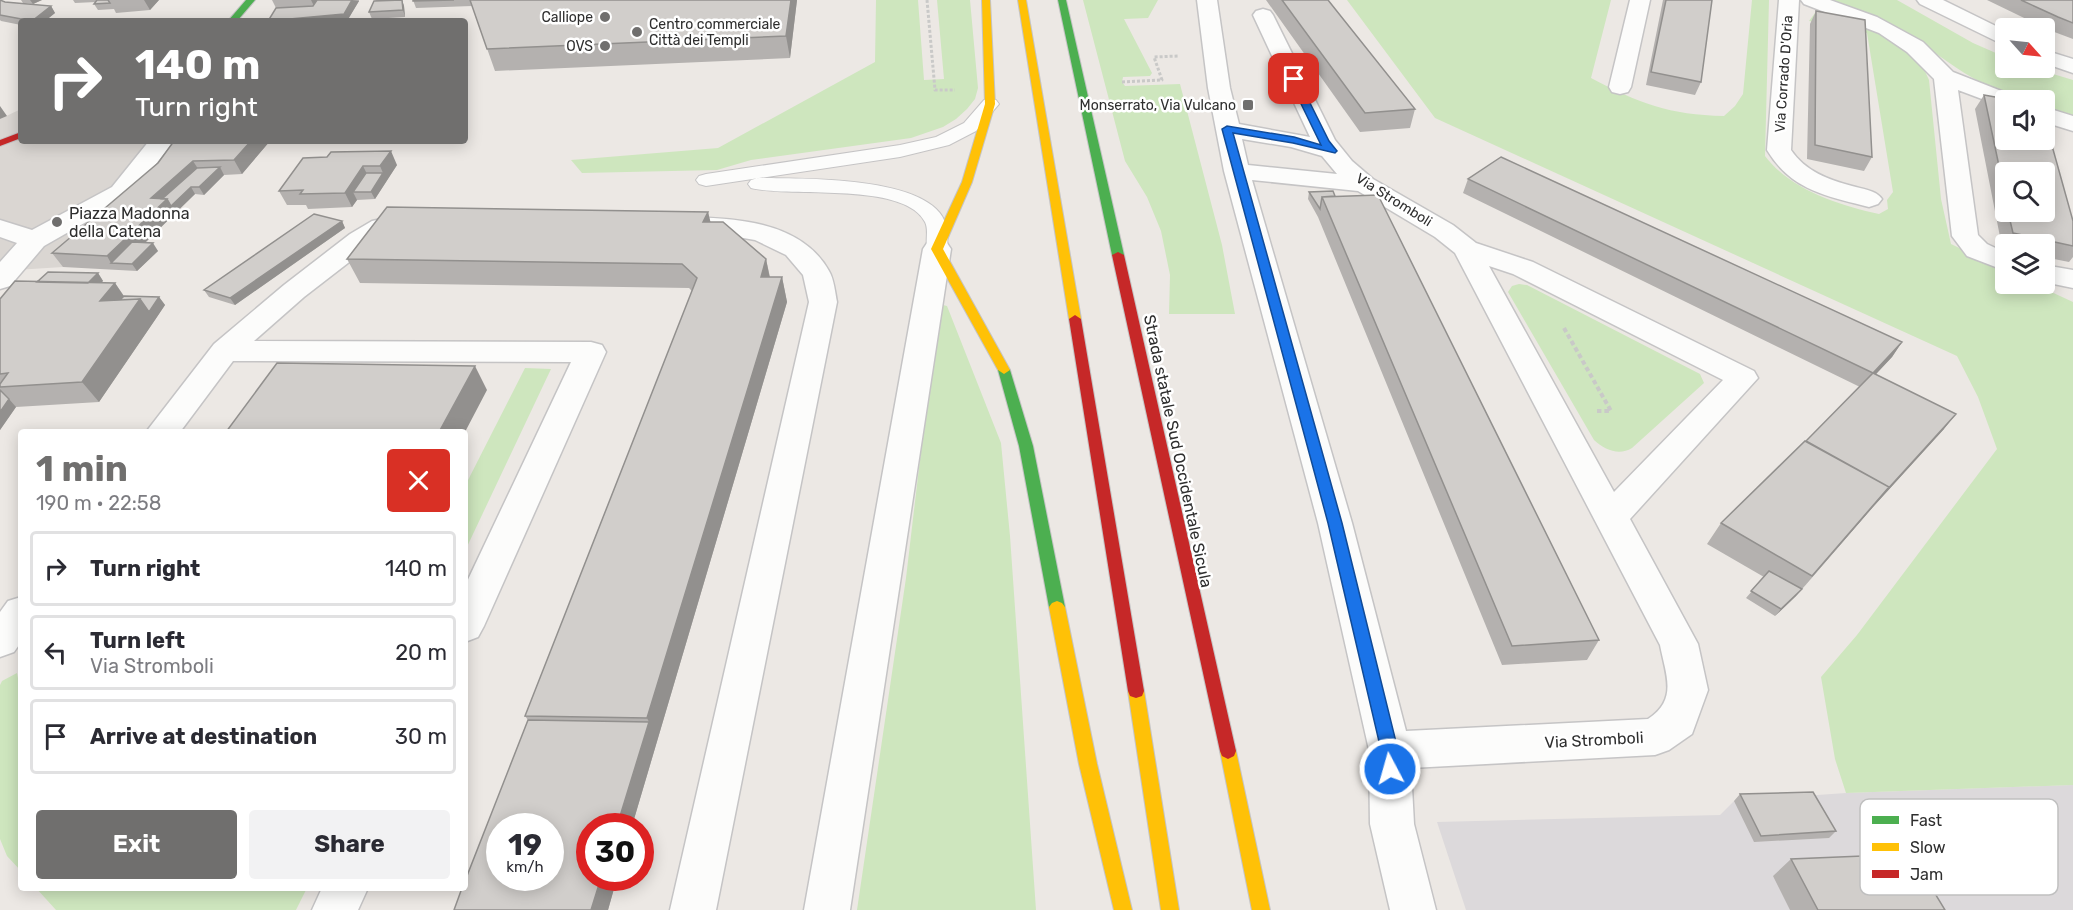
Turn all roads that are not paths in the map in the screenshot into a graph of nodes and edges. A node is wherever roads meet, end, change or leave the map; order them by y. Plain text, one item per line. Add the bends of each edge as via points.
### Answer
1 (252, 0) edge
2 (986, 0) edge
3 (1022, 0) edge
4 (1062, 0) edge
5 (1208, 0) edge
6 (1640, 0) edge
7 (1789, 0) edge
8 (1812, 0) edge
9 (1927, 0) edge
10 (1263, 15) dead end
11 (235, 18) edge
12 (1995, 34) edge
13 (2055, 60) edge
14 (2073, 66) edge
15 (1945, 77) junction
16 (1620, 87) dead end
17 (1995, 97) edge
18 (990, 104) junction
19 (2055, 118) edge
20 (2073, 124) edge
21 (1227, 129) junction
22 (18, 136) edge
23 (0, 143) edge
24 (160, 144) edge
25 (1332, 151) junction
26 (1237, 171) junction
27 (1364, 184) junction
28 (1869, 199) dead end
29 (434, 221) edge
30 (661, 225) edge
31 (0, 228) edge
32 (34, 240) junction
33 (937, 249) junction
34 (1466, 249) junction
35 (1995, 258) edge
36 (2055, 275) edge
37 (2073, 279) edge
38 (0, 280) edge
39 (225, 351) junction
40 (164, 429) edge
41 (1611, 517) junction
42 (18, 616) edge
43 (468, 619) edge
44 (0, 641) edge
45 (1390, 750) junction
46 (344, 891) edge
47 (335, 910) edge
48 (693, 910) edge
49 (827, 910) edge
50 (1123, 910) edge
51 (1170, 910) edge
52 (1261, 910) edge
53 (1413, 910) edge

1 - 11 main road
2 - 18 main road
3 - 51 main road
4 - 52 main road, Strada statale Sud Occidentale Sicula
5 - 21 street
6 - 16 street
7 - 28 street, Via Corrado D'Oria via 1779,150 1805,177
8 - 15 street via 1886,29 1921,51
9 - 12 street
10 - 25 street, Via Stromboli via 1324,142
13 - 14 street
15 - 17 street
15 - 35 street via 1965,236 1977,249
18 - 33 main road via 967,182
18 - 33 lane via 970,127 942,141 900,151 706,180 885,191 906,197 922,206 935,221
19 - 20 street
21 - 25 street
21 - 26 street
22 - 23 main road
24 - 32 street via 121,192
25 - 27 street, Via Stromboli
26 - 27 street
26 - 45 street via 1335,523
27 - 34 street, Via Stromboli via 1444,231
29 - 39 street via 381,227 360,240
30 - 48 street via 720,226 771,237 796,249 817,273 823,302
31 - 32 street
32 - 38 street
33 - 49 street
33 - 50 main road via 1004,369 1026,446 1088,764
34 - 41 street, Via Stromboli
34 - 41 street, Via Stromboli via 1523,268 1743,378
36 - 37 street
39 - 40 street
39 - 43 street via 591,352
41 - 45 street, Via Stromboli via 1679,644 1688,690 1678,721 1655,737
42 - 44 street
45 - 53 street via 1392,824
46 - 47 street

